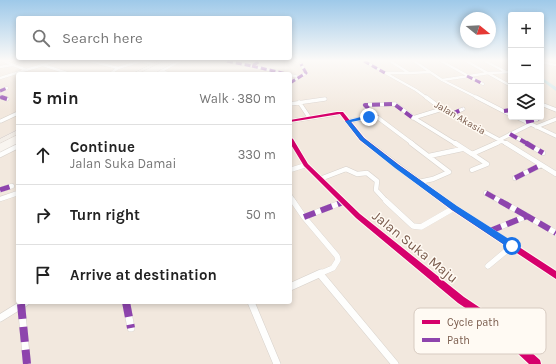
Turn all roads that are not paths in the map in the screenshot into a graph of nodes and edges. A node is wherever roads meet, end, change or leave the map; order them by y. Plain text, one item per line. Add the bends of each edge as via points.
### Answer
1 (394, 78) edge
2 (439, 78) edge
3 (455, 78) edge
4 (471, 78) edge
5 (497, 78) edge
6 (442, 80) junction
7 (483, 84) dead end
8 (508, 84) edge
9 (8, 88) dead end
10 (0, 91) edge
11 (0, 96) edge
12 (7, 99) dead end
13 (325, 99) dead end
14 (299, 102) junction
15 (292, 104) edge
16 (544, 105) edge
17 (442, 109) junction
18 (463, 110) dead end
19 (508, 110) edge
20 (556, 110) edge
21 (504, 111) junction
22 (508, 113) edge
23 (16, 114) edge
24 (452, 114) junction
25 (309, 117) junction
26 (377, 117) junction
27 (413, 118) junction
28 (556, 119) edge
29 (522, 120) edge
30 (536, 120) edge
31 (0, 121) edge
32 (292, 121) edge
33 (348, 121) junction
34 (528, 123) junction
35 (536, 127) junction
36 (16, 133) edge
37 (510, 134) junction
38 (556, 136) edge
39 (501, 140) junction
40 (0, 141) edge
41 (292, 142) edge
42 (16, 147) edge
43 (462, 149) junction
44 (543, 153) dead end
45 (472, 154) junction
46 (0, 156) edge
47 (428, 156) junction
48 (306, 165) junction
49 (541, 165) junction
50 (292, 169) edge
51 (472, 170) dead end
52 (556, 174) edge
53 (514, 178) dead end
54 (320, 179) junction
55 (419, 182) junction
56 (12, 186) dead end
57 (0, 190) edge
58 (16, 193) edge
59 (486, 193) dead end
60 (0, 199) edge
61 (292, 199) edge
62 (343, 202) junction
63 (454, 208) junction
64 (527, 216) junction
65 (304, 217) junction
66 (490, 231) junction
67 (556, 233) edge
68 (512, 246) junction
69 (488, 266) dead end
70 (320, 274) junction
71 (556, 275) edge
72 (292, 286) edge
73 (21, 304) edge
74 (23, 304) edge
75 (126, 304) edge
76 (253, 304) edge
77 (473, 308) edge
78 (0, 318) edge
79 (131, 328) dead end
80 (525, 354) edge
81 (27, 364) edge
82 (277, 364) edge
83 (395, 364) edge
84 (536, 364) edge

1 - 17 street, Jalan Akasia
2 - 6 street
3 - 6 street
4 - 7 street
5 - 8 street
6 - 21 street
9 - 10 street
11 - 12 street
13 - 14 street
14 - 15 street
14 - 25 street
16 - 20 street
17 - 24 street, Jalan Akasia
17 - 27 street
18 - 24 street
19 - 21 street
21 - 22 street
23 - 31 street
24 - 39 street, Jalan Akasia
25 - 32 street
25 - 33 street via 338,112
26 - 27 street via 365,105 394,104
26 - 33 street
26 - 47 street
27 - 43 street
28 - 35 street
29 - 34 street
30 - 34 street
33 - 55 street via 367,143
34 - 35 street
34 - 37 street
35 - 38 street
36 - 40 main road
37 - 39 street
37 - 44 street
39 - 45 street
39 - 49 street, Jalan Akasia
41 - 48 street, Jalan Suka Maju
42 - 46 street
43 - 45 street
43 - 47 street
45 - 51 street via 487,164
47 - 55 street via 449,172
48 - 50 street
48 - 54 street, Jalan Suka Maju
49 - 52 street, Jalan Akasia
49 - 53 street
54 - 62 street, Jalan Suka Maju
54 - 63 street via 346,168 356,174 368,174 377,181 377,192 417,228
55 - 63 street
56 - 57 street
58 - 60 street
59 - 64 street
61 - 65 street
62 - 65 street
62 - 77 street, Jalan Suka Maju via 415,264
63 - 66 street
64 - 66 street
64 - 67 street
65 - 70 street via 338,258 338,263 333,268
66 - 68 street
68 - 69 street
68 - 71 street
70 - 72 street
70 - 83 street
73 - 78 street
74 - 81 street
75 - 79 street
76 - 82 street
80 - 84 street, Jalan Suka Maju

